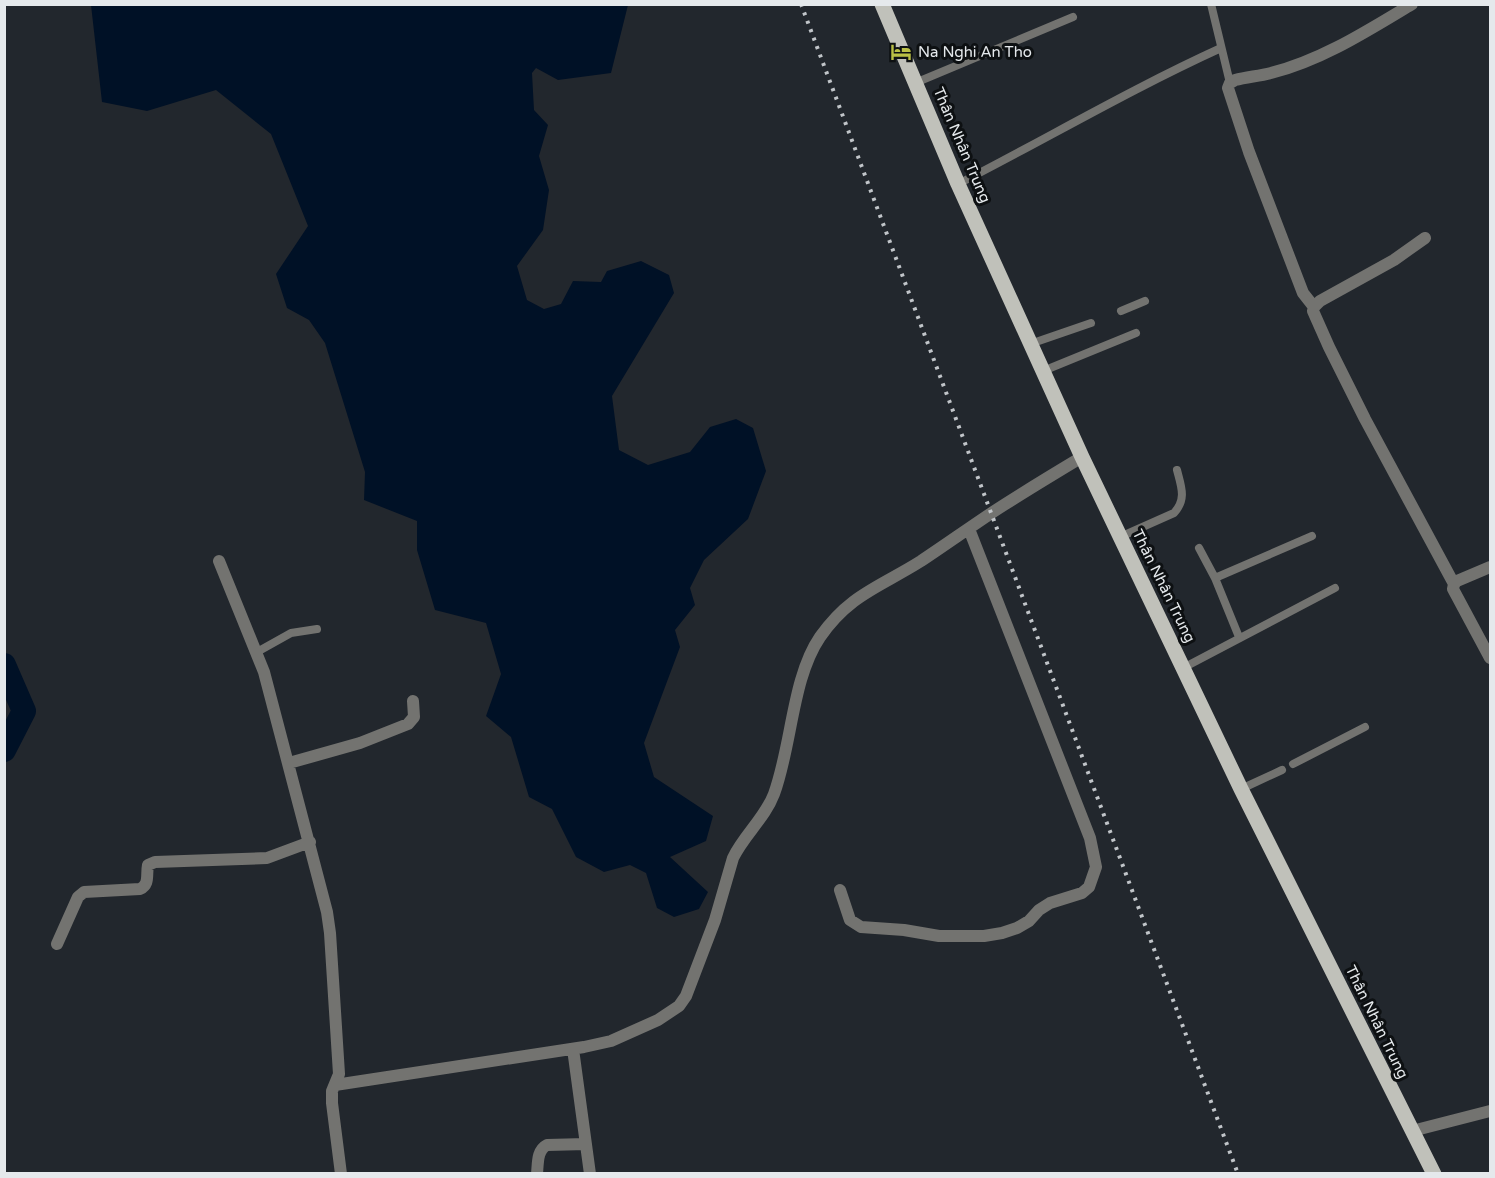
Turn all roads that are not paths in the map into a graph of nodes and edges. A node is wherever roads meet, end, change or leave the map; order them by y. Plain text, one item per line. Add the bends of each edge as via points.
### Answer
1 (882, 4) edge
2 (1212, 4) edge
3 (1412, 4) edge
4 (1073, 16) dead end
5 (1221, 48) junction
6 (915, 83) junction
7 (1230, 83) junction
8 (958, 184) junction
9 (1425, 238) dead end
10 (1145, 301) dead end
11 (1314, 307) junction
12 (1121, 311) dead end
13 (1091, 323) dead end
14 (1136, 333) dead end
15 (1030, 344) junction
16 (1043, 371) junction
17 (1082, 457) junction
18 (1177, 470) dead end
19 (969, 529) junction
20 (1312, 536) dead end
21 (1120, 537) junction
22 (1199, 548) dead end
23 (219, 561) dead end
24 (1491, 567) edge
25 (1215, 578) junction
26 (1454, 584) junction
27 (1335, 588) dead end
28 (317, 629) dead end
29 (1239, 637) junction
30 (257, 652) junction
31 (1491, 658) edge
32 (1183, 668) junction
33 (413, 700) dead end
34 (1365, 727) dead end
35 (289, 763) junction
36 (1293, 764) dead end
37 (1282, 770) dead end
38 (1241, 789) junction
39 (310, 842) junction
40 (840, 890) dead end
41 (57, 944) dead end
42 (573, 1049) junction
43 (335, 1085) junction
44 (1491, 1111) edge
45 (1412, 1131) junction
46 (586, 1144) junction
47 (341, 1173) edge
48 (537, 1173) edge
49 (590, 1173) edge
50 (1434, 1173) edge

1 - 6 main road, Thân Nhân Trung
2 - 5 lane
3 - 7 street via 1325,53
4 - 6 lane
5 - 7 lane
5 - 8 lane via 1159,76
6 - 8 main road, Thân Nhân Trung
7 - 11 street via 1228,88 1248,152 1303,293
8 - 15 main road, Thân Nhân Trung
9 - 11 street
10 - 12 lane
11 - 26 street via 1329,348
13 - 15 lane
14 - 16 lane
15 - 16 main road, Thân Nhân Trung
16 - 17 main road, Thân Nhân Trung
17 - 19 street
17 - 21 main road, Thân Nhân Trung
18 - 21 lane via 1183,496 1174,513
19 - 40 street via 1090,838 1096,867 1089,887 1050,903 1017,928 984,936 939,936 856,926 850,920
19 - 42 street via 854,600 819,638 801,679 774,796 737,849 694,979 679,1006 611,1041
20 - 25 lane
21 - 32 main road, Thân Nhân Trung
22 - 25 lane
23 - 30 street
24 - 26 street
25 - 29 lane
26 - 31 street via 1456,595
27 - 29 lane
28 - 30 lane via 291,633
29 - 32 lane
30 - 35 street
32 - 38 main road, Thân Nhân Trung
33 - 35 street via 414,717 408,724 360,743
34 - 36 lane
35 - 39 street
37 - 38 lane
38 - 45 main road, Thân Nhân Trung
39 - 41 street via 267,858 155,862 148,866 145,887 84,892 78,897
39 - 43 street via 330,933 339,1074
42 - 43 street
42 - 46 street
43 - 47 street via 332,1103
44 - 45 street
45 - 50 main road, Thân Nhân Trung
46 - 48 street via 547,1145 542,1148
46 - 49 street

